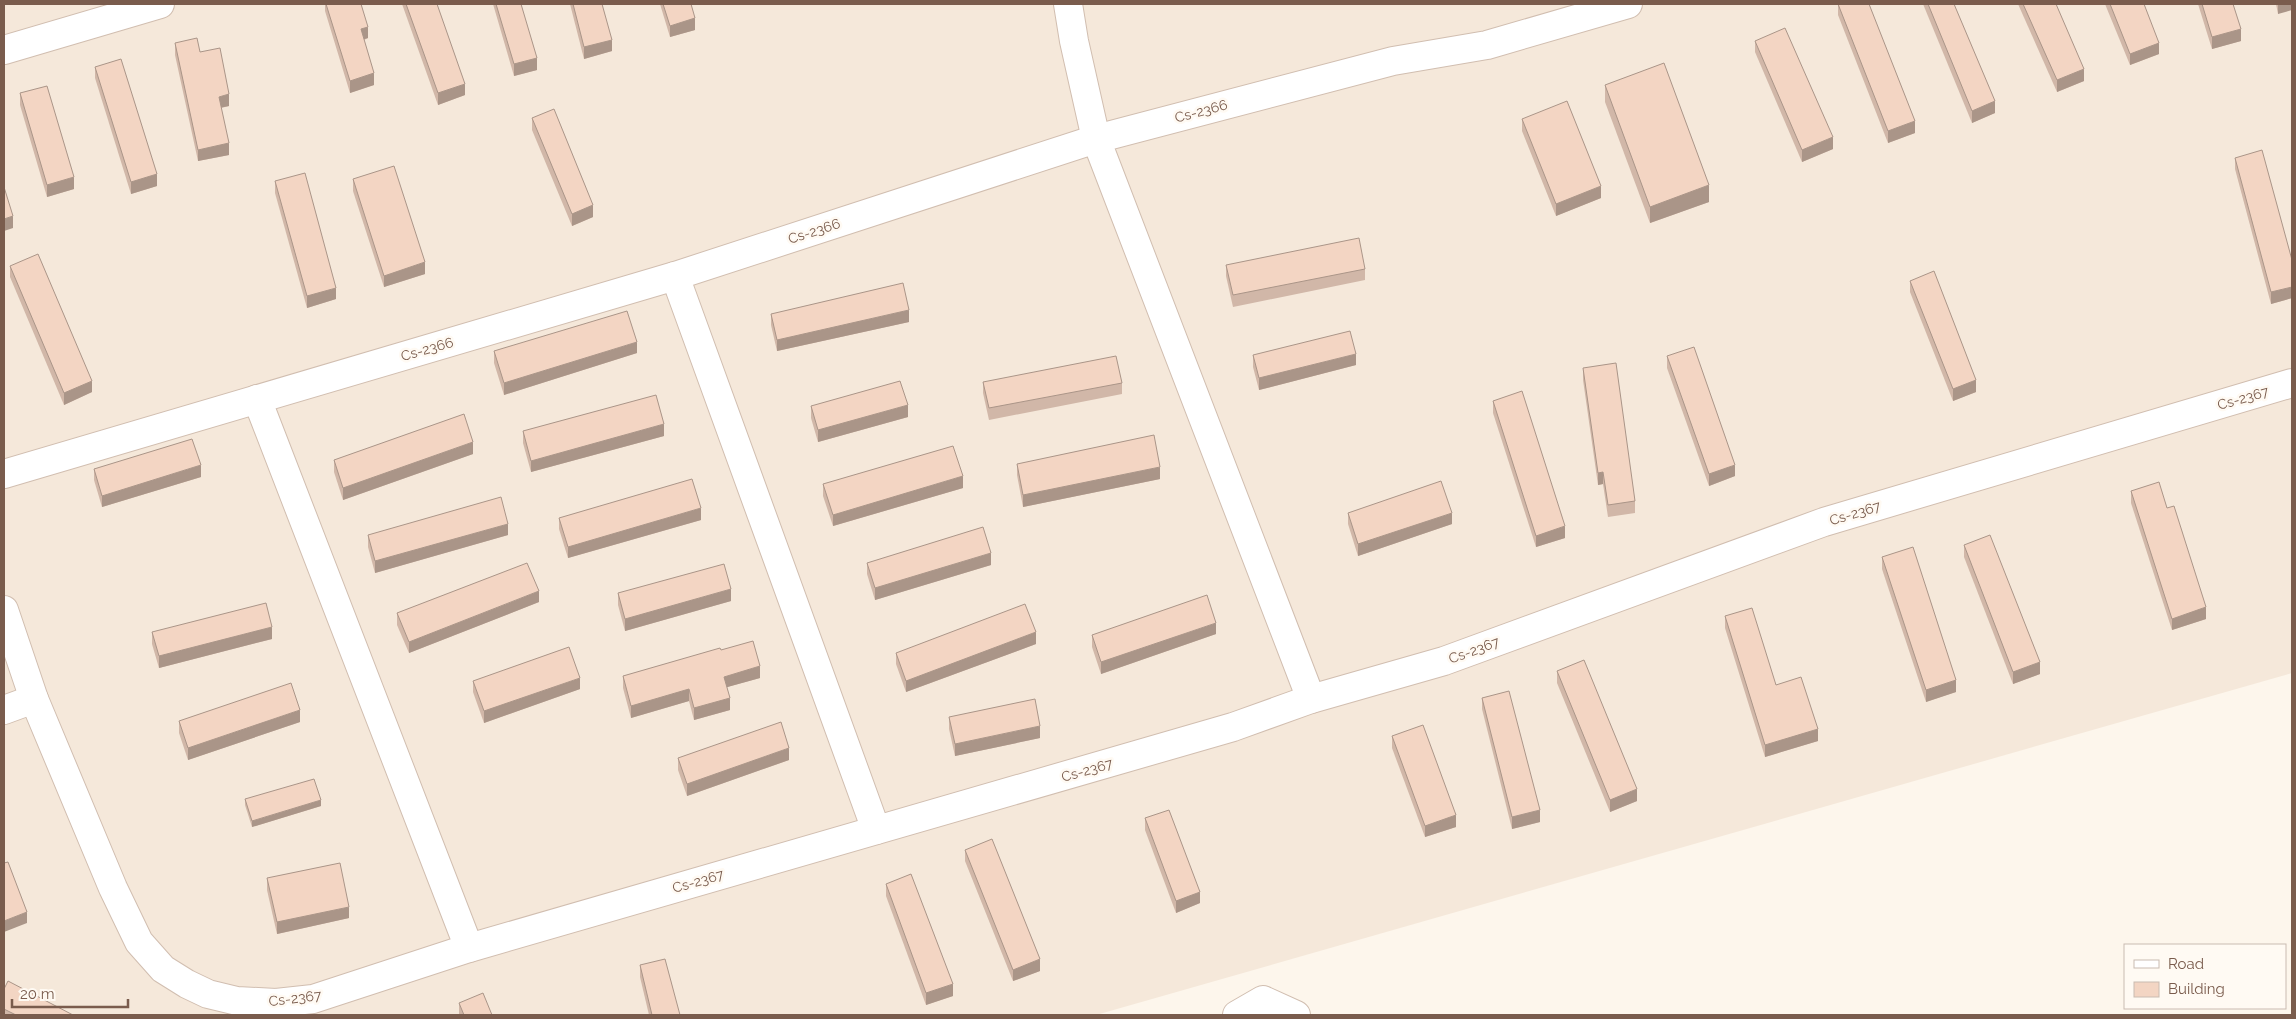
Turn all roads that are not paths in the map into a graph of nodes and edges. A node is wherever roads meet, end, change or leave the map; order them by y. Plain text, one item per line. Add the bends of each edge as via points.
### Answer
1 (160, 4) edge
2 (1068, 4) edge
3 (1628, 4) edge
4 (4, 50) edge
5 (1096, 139) junction
6 (675, 276) junction
7 (2292, 383) edge
8 (257, 399) junction
9 (4, 474) edge
10 (4, 610) edge
11 (34, 699) junction
12 (1311, 699) junction
13 (4, 710) edge
14 (876, 830) junction
15 (469, 948) junction
16 (1237, 1015) edge
17 (1296, 1015) edge

1 - 4 street
2 - 5 street
3 - 5 street, Cs-2366 via 1487,45 1393,61
5 - 6 street, Cs-2366
5 - 12 street
6 - 8 street, Cs-2366
6 - 14 street
7 - 12 street, Cs-2367 via 1824,522 1444,661
8 - 9 street, Cs-2366
8 - 15 street
10 - 11 street, Cs-2367
11 - 13 street
11 - 15 street, Cs-2367 via 139,942 163,969 187,984 208,994 237,1001 313,999
12 - 14 street, Cs-2367 via 1232,727
14 - 15 street, Cs-2367
16 - 17 street via 1262,1000

